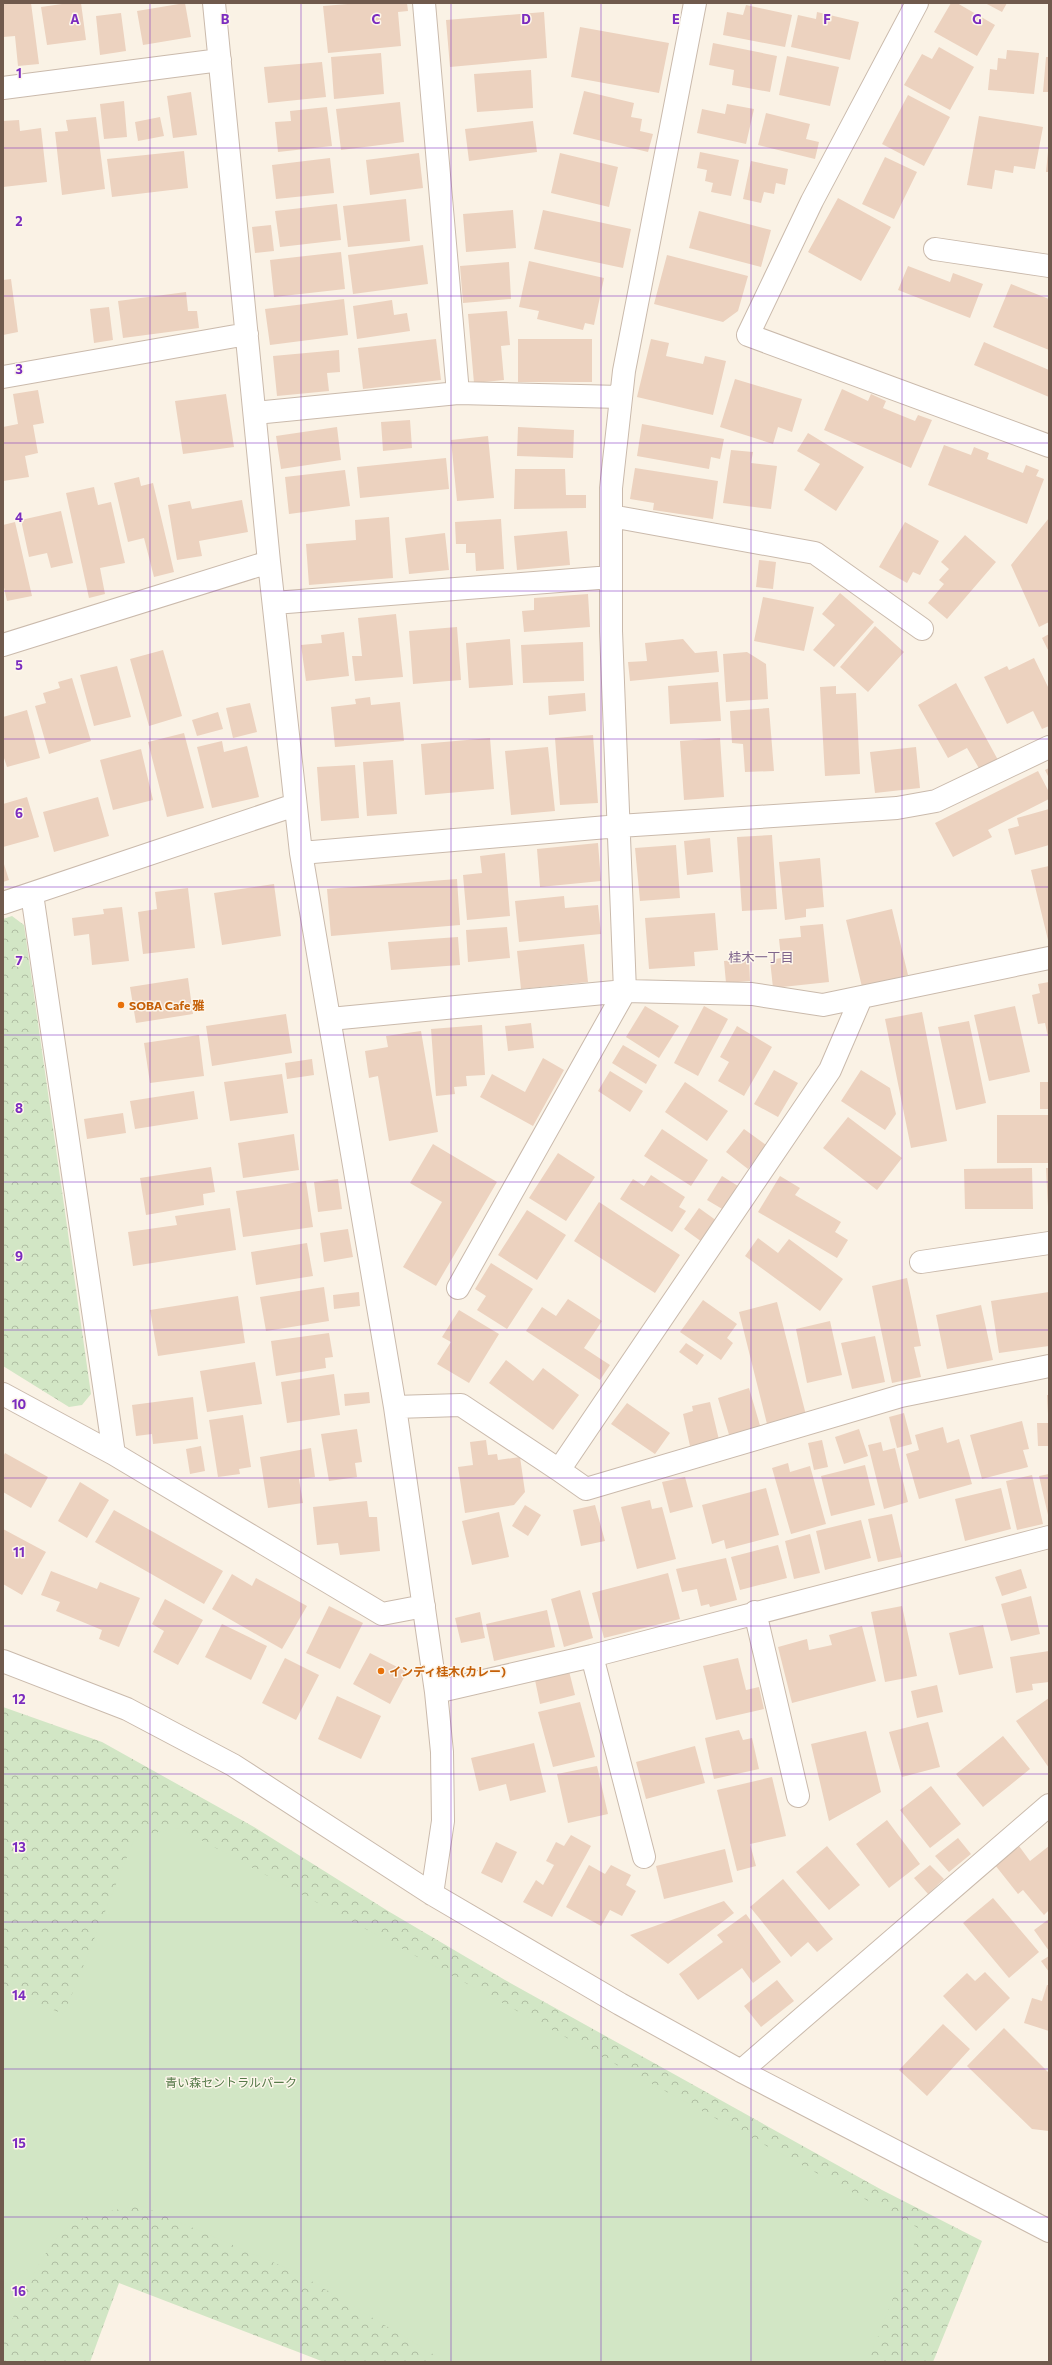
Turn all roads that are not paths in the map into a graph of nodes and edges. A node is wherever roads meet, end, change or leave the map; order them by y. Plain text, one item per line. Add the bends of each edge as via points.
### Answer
1 (214, 3) edge
2 (424, 3) edge
3 (695, 3) edge
4 (916, 3) edge
5 (220, 60) junction
6 (3, 88) edge
7 (935, 249) dead end
8 (1049, 266) edge
9 (247, 334) junction
10 (3, 377) edge
11 (458, 393) junction
12 (621, 397) junction
13 (255, 413) junction
14 (1049, 446) edge
15 (611, 516) junction
16 (269, 562) junction
17 (611, 577) junction
18 (274, 603) junction
19 (922, 629) dead end
20 (3, 645) edge
21 (1049, 747) edge
22 (296, 805) junction
23 (619, 826) junction
24 (301, 852) junction
25 (32, 894) junction
26 (3, 903) edge
27 (1049, 958) edge
28 (625, 991) junction
29 (861, 998) junction
30 (330, 1019) junction
31 (1049, 1242) edge
32 (920, 1262) dead end
33 (458, 1288) dead end
34 (1049, 1366) edge
35 (3, 1394) edge
36 (395, 1407) junction
37 (114, 1454) junction
38 (559, 1470) junction
39 (1049, 1537) edge
40 (424, 1606) junction
41 (755, 1612) junction
42 (592, 1656) junction
43 (3, 1661) edge
44 (436, 1692) junction
45 (798, 1796) dead end
46 (1049, 1805) edge
47 (644, 1857) dead end
48 (432, 1894) junction
49 (741, 2071) junction
50 (1049, 2231) edge

1 - 5 street
2 - 11 street
3 - 12 street via 644,259
4 - 14 street via 812,201 748,335
5 - 6 street
5 - 9 street
7 - 8 street
9 - 10 street
9 - 13 street
11 - 12 street
11 - 13 street
12 - 15 street via 611,488
13 - 16 street
15 - 17 street
15 - 19 street via 815,553
16 - 18 street
16 - 20 street
17 - 18 street
17 - 23 street
18 - 22 street
21 - 23 street via 936,800 905,806
22 - 24 street
22 - 25 street
23 - 24 street
23 - 28 street
24 - 30 street
25 - 26 street
25 - 37 street
27 - 29 street
28 - 29 street via 752,994 823,1005
28 - 30 street
28 - 33 street
29 - 38 street via 830,1070
30 - 36 street
31 - 32 street
34 - 38 street via 902,1396 586,1489
35 - 37 street
36 - 38 street via 461,1405
36 - 40 street
37 - 40 street via 382,1614
39 - 41 street
40 - 44 street
41 - 42 street
41 - 45 street
42 - 44 street
42 - 47 street
43 - 48 street via 127,1709 233,1765
44 - 48 street via 442,1752 443,1821
46 - 49 street
48 - 49 street via 620,2004
49 - 50 street

